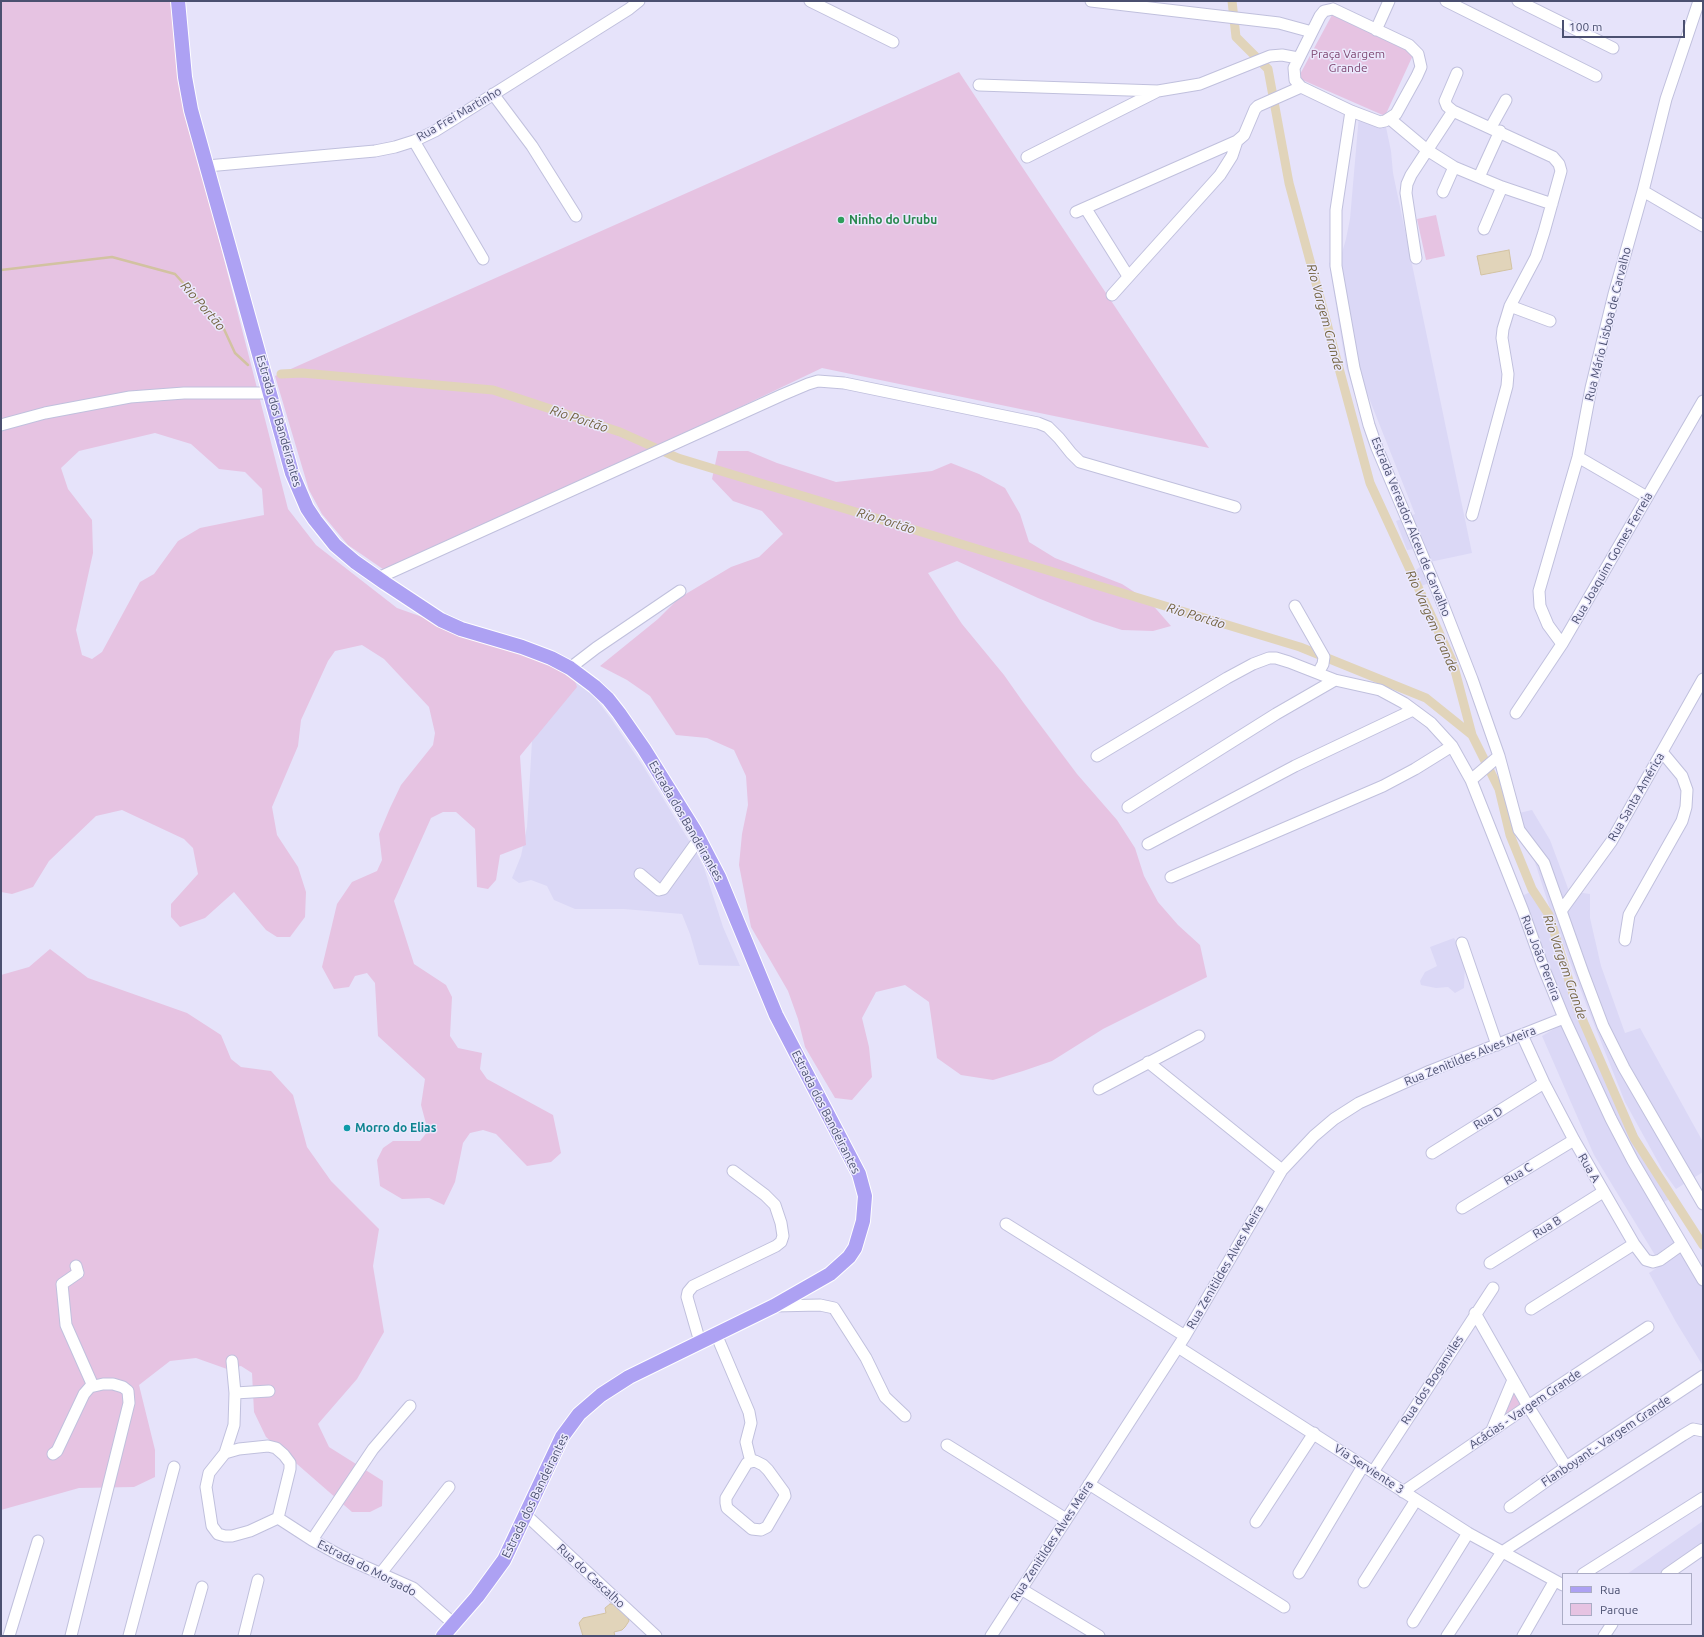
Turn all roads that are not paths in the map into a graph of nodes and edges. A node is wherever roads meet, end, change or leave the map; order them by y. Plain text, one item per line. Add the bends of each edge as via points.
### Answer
1 (178, 1) edge
2 (639, 1) edge
3 (810, 1) edge
4 (1091, 1) edge
5 (1389, 1) edge
6 (1446, 1) edge
7 (1518, 1) edge
8 (1699, 1) edge
9 (1376, 30) junction
10 (1312, 32) junction
11 (893, 42) dead end
12 (1613, 48) dead end
13 (1298, 58) junction
14 (1457, 73) dead end
15 (1596, 76) dead end
16 (979, 85) dead end
17 (1301, 87) junction
18 (1158, 91) junction
19 (494, 94) junction
20 (1506, 100) dead end
21 (1351, 111) junction
22 (1453, 111) junction
23 (1390, 119) junction
24 (1495, 129) junction
25 (414, 140) junction
26 (1237, 141) junction
27 (1427, 150) junction
28 (1027, 157) dead end
29 (207, 166) junction
30 (1454, 167) junction
31 (1479, 177) junction
32 (1502, 187) junction
33 (1643, 191) junction
34 (1443, 192) dead end
35 (1552, 204) junction
36 (576, 216) dead end
37 (1703, 226) edge
38 (1484, 229) dead end
39 (1416, 258) dead end
40 (483, 259) dead end
41 (1128, 276) junction
42 (1112, 295) dead end
43 (1510, 306) junction
44 (1550, 321) dead end
45 (271, 393) junction
46 (1703, 401) edge
47 (1, 425) edge
48 (1578, 457) junction
49 (1647, 497) junction
50 (1235, 507) dead end
51 (1472, 515) dead end
52 (378, 578) junction
53 (680, 591) dead end
54 (1295, 606) dead end
55 (1562, 644) junction
56 (1321, 664) junction
57 (570, 668) junction
58 (1703, 679) edge
59 (1338, 680) junction
60 (1413, 710) junction
61 (1516, 713) dead end
62 (1452, 746) junction
63 (1662, 752) junction
64 (1097, 756) dead end
65 (1496, 759) junction
66 (1471, 780) junction
67 (1128, 807) dead end
68 (699, 839) junction
69 (1148, 844) dead end
70 (640, 874) dead end
71 (1171, 877) dead end
72 (1561, 911) junction
73 (1625, 940) dead end
74 (1462, 943) dead end
75 (1564, 1018) junction
76 (1522, 1035) junction
77 (1199, 1036) dead end
78 (1497, 1045) junction
79 (1148, 1062) junction
80 (1544, 1083) junction
81 (1098, 1089) dead end
82 (1574, 1140) junction
83 (1432, 1153) dead end
84 (1282, 1170) junction
85 (733, 1171) dead end
86 (1603, 1192) junction
87 (1703, 1204) edge
88 (1462, 1208) dead end
89 (1006, 1224) dead end
90 (1634, 1244) junction
91 (1681, 1245) junction
92 (1490, 1263) dead end
93 (76, 1266) dead end
94 (1703, 1280) edge
95 (1493, 1288) dead end
96 (774, 1306) junction
97 (1531, 1309) dead end
98 (1475, 1314) junction
99 (1648, 1326) dead end
100 (716, 1334) junction
101 (1185, 1336) junction
102 (700, 1342) junction
103 (1178, 1347) junction
104 (232, 1361) dead end
105 (1703, 1376) edge
106 (1513, 1380) junction
107 (93, 1386) junction
108 (269, 1391) dead end
109 (235, 1393) junction
110 (410, 1406) dead end
111 (1528, 1406) junction
112 (905, 1416) dead end
113 (1492, 1431) junction
114 (1703, 1431) edge
115 (1314, 1433) junction
116 (946, 1445) dead end
117 (225, 1453) junction
118 (53, 1454) dead end
119 (751, 1462) junction
120 (1363, 1466) junction
121 (174, 1467) dead end
122 (1566, 1467) junction
123 (1373, 1472) junction
124 (1089, 1484) junction
125 (449, 1487) dead end
126 (1403, 1492) junction
127 (1703, 1498) edge
128 (1416, 1500) junction
129 (1510, 1507) dead end
130 (526, 1515) junction
131 (278, 1518) junction
132 (1066, 1519) junction
133 (1256, 1522) dead end
134 (1468, 1533) junction
135 (312, 1540) junction
136 (38, 1541) dead end
137 (1502, 1552) junction
138 (1702, 1552) edge
139 (380, 1572) junction
140 (1299, 1573) dead end
141 (1585, 1573) edge
142 (1669, 1573) edge
143 (258, 1580) dead end
144 (1364, 1582) dead end
145 (1559, 1584) edge
146 (202, 1588) dead end
147 (1021, 1589) junction
148 (1284, 1607) dead end
149 (1413, 1622) dead end
150 (454, 1624) junction
151 (1610, 1625) edge
152 (1, 1630) edge
153 (9, 1636) edge
154 (71, 1636) edge
155 (129, 1636) edge
156 (188, 1636) edge
157 (244, 1636) edge
158 (443, 1636) edge
159 (656, 1636) edge
160 (991, 1636) edge
161 (1099, 1636) edge
162 (1447, 1636) edge
163 (1523, 1636) edge
164 (1604, 1636) edge

1 - 29 main road, Estrada dos Bandeirantes via 185,77 191,110
2 - 19 street, Rua Frei Martinho
3 - 11 street
4 - 10 street via 1253,20
5 - 9 street
6 - 15 street
7 - 12 street
8 - 33 street, Rua Mário Lisboa de Carvalho via 1666,99
9 - 10 street via 1333,9 1324,12
9 - 23 street via 1409,45 1418,54 1421,67 1396,114
10 - 13 street
13 - 17 street via 1293,75
13 - 18 street via 1270,56 1200,84
14 - 22 street via 1445,100
16 - 18 street
17 - 21 street
17 - 26 street via 1255,108 1248,129
18 - 28 street
19 - 25 street, Rua Frei Martinho via 435,131
19 - 36 street via 532,146
20 - 24 street
21 - 23 street via 1380,122
21 - 65 street, Estrada Vereador Alceu de Carvalho via 1336,210 1335,246 1336,266 1354,368 1377,448 1440,597
22 - 24 street
22 - 27 street
23 - 27 street
24 - 31 street
24 - 35 street via 1553,157 1559,164 1561,171
25 - 29 street, Rua Frei Martinho via 375,151
25 - 40 street
26 - 41 street via 1232,156 1220,175
26 - 41 street via 1081,210
27 - 30 street
27 - 39 street via 1411,175 1406,193
29 - 45 main road, Estrada dos Bandeirantes
30 - 31 street
30 - 34 street
31 - 32 street
32 - 35 street
32 - 38 street
33 - 37 street
33 - 48 street, Rua Mário Lisboa de Carvalho via 1591,388
35 - 43 street via 1536,257
41 - 42 street
43 - 44 street
43 - 51 street via 1502,338 1508,374 1507,386
45 - 47 street via 184,393 130,397 45,413
45 - 52 main road, Estrada dos Bandeirantes via 292,473 307,508 335,545
46 - 49 street, Rua Joaquim Gomes Ferreia
48 - 49 street
48 - 55 street, Rua Mário Lisboa de Carvalho via 1539,592 1540,606 1548,625
49 - 55 street, Rua Joaquim Gomes Ferreia
50 - 52 street via 1080,462 1048,427 1038,423 844,383 818,381
52 - 57 main road, Estrada dos Bandeirantes via 441,620 461,629 522,647
53 - 57 street
54 - 56 street
55 - 61 street, Rua Joaquim Gomes Ferreia
56 - 59 street, Rua João Pereira
56 - 64 street, Rua João Pereira via 1276,658 1262,660 1227,678
57 - 68 main road, Estrada dos Bandeirantes via 594,686 619,713
58 - 63 street, Rua Santa América
59 - 60 street, Rua João Pereira via 1380,690
59 - 67 street via 1276,714
60 - 62 street, Rua João Pereira via 1440,732
60 - 69 street via 1295,766
62 - 66 street, Rua João Pereira
62 - 71 street via 1383,786
63 - 72 street, Rua Santa América via 1611,842
63 - 73 street via 1682,776 1687,790 1686,807 1682,821 1630,915
65 - 66 street
65 - 72 street, Estrada Vereador Alceu de Carvalho via 1516,823 1544,863
66 - 75 street, Rua João Pereira
68 - 70 street via 663,889 659,890
68 - 96 main road, Estrada dos Bandeirantes via 725,889 776,1015 859,1174 865,1196 860,1234 849,1257 820,1280
72 - 87 street, Estrada Vereador Alceu de Carvalho via 1610,1040
74 - 78 street
75 - 76 street, Rua Zenitildes Alves Meira
75 - 91 street, Rua João Pereira via 1611,1119
76 - 78 street, Rua Zenitildes Alves Meira
76 - 80 street, Rua A
77 - 79 street
78 - 84 street, Rua Zenitildes Alves Meira via 1430,1071 1334,1119
79 - 81 street
79 - 84 street
80 - 82 street, Rua A
80 - 83 street, Rua D
82 - 86 street, Rua A
82 - 88 street, Rua C
84 - 101 street, Rua Zenitildes Alves Meira
85 - 102 street via 775,1205 783,1236 776,1246 693,1286 688,1292
86 - 90 street, Rua A
86 - 92 street, Rua B
89 - 101 street
90 - 91 street, Rua A via 1646,1260 1653,1262
90 - 97 street
91 - 94 street, Rua João Pereira
93 - 107 street via 78,1273 62,1284 66,1325
95 - 98 street, Rua dos Boganviles
96 - 100 main road, Estrada dos Bandeirantes
96 - 112 street via 820,1304 834,1308 866,1358 885,1397
98 - 106 street
98 - 123 street, Rua dos Boganviles
99 - 111 street, Acácias - Vargem Grande
100 - 102 main road, Estrada dos Bandeirantes
100 - 119 street via 749,1412 751,1423 746,1442
101 - 103 street, Rua Zenitildes Alves Meira
102 - 130 main road, Estrada dos Bandeirantes via 629,1377 601,1395 579,1414 562,1438
103 - 115 street, Via Serviente 3
103 - 124 street, Rua Zenitildes Alves Meira
104 - 109 street
105 - 122 street, Flanboyant - Vargem Grande
106 - 111 street
106 - 113 street
107 - 118 street via 84,1394 57,1451
107 - 154 street via 113,1384 123,1387 128,1391 129,1403
108 - 109 street
109 - 117 street via 234,1425
110 - 135 street via 373,1449
111 - 113 street, Acácias - Vargem Grande
111 - 122 street
113 - 126 street, Acácias - Vargem Grande
114 - 137 street via 1693,1429 1683,1435
115 - 120 street, Via Serviente 3
115 - 133 street
116 - 132 street
117 - 131 street via 268,1446 276,1448 284,1455 290,1463 290,1469
117 - 131 street via 207,1480 212,1526 218,1534 232,1536
119 - 119 street via 747,1463 726,1498 726,1503 727,1508 752,1529 761,1530 767,1527 785,1496 768,1470 755,1461
120 - 123 street, Via Serviente 3
120 - 140 street
121 - 155 street
122 - 129 street, Flanboyant - Vargem Grande
123 - 126 street, Via Serviente 3
124 - 132 street, Rua Zenitildes Alves Meira
124 - 148 street
125 - 139 street
126 - 128 street, Via Serviente 3
127 - 141 street
128 - 134 street, Via Serviente 3
128 - 144 street
130 - 150 main road, Estrada dos Bandeirantes via 504,1560
130 - 159 street, Rua do Cascalho
131 - 135 street, Estrada do Morgado
132 - 147 street, Rua Zenitildes Alves Meira
134 - 137 street, Via Serviente 3
134 - 149 street
135 - 139 street, Estrada do Morgado via 341,1556
136 - 153 street
137 - 145 street, Via Serviente 3
137 - 162 street
138 - 142 street
139 - 150 street, Estrada do Morgado via 413,1588
143 - 157 street
145 - 163 street
146 - 156 street
147 - 160 street, Rua Zenitildes Alves Meira
147 - 161 street
150 - 158 main road, Estrada dos Bandeirantes
151 - 164 street
152 - 153 street

